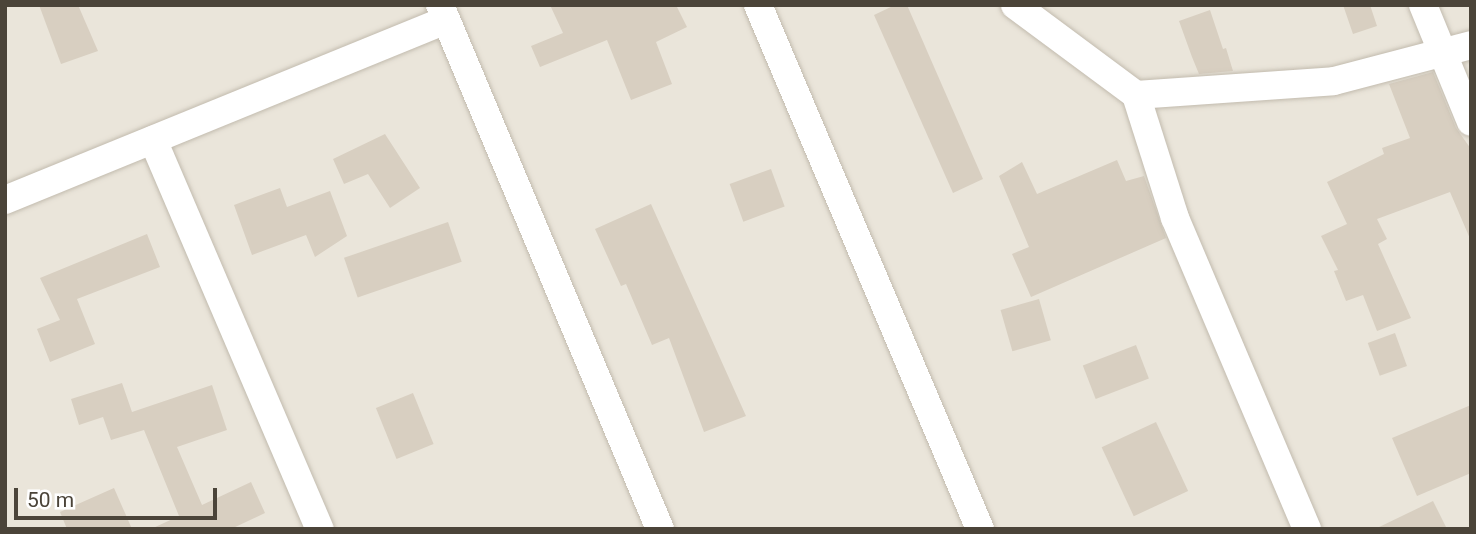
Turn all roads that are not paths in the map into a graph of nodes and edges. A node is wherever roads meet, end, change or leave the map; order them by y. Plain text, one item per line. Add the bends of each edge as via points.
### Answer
1 (758, 5) edge
2 (1015, 5) edge
3 (1423, 5) edge
4 (443, 13) edge
5 (1471, 45) edge
6 (1444, 55) junction
7 (1136, 95) junction
8 (1471, 122) edge
9 (153, 139) junction
10 (5, 200) edge
11 (320, 529) edge
12 (660, 529) edge
13 (980, 529) edge
14 (1307, 529) edge

1 - 13 street
2 - 7 street
3 - 6 street
4 - 9 street
4 - 12 street
5 - 6 street
6 - 7 street via 1324,82
6 - 8 street
7 - 14 street via 1175,218
9 - 10 street
9 - 11 street

